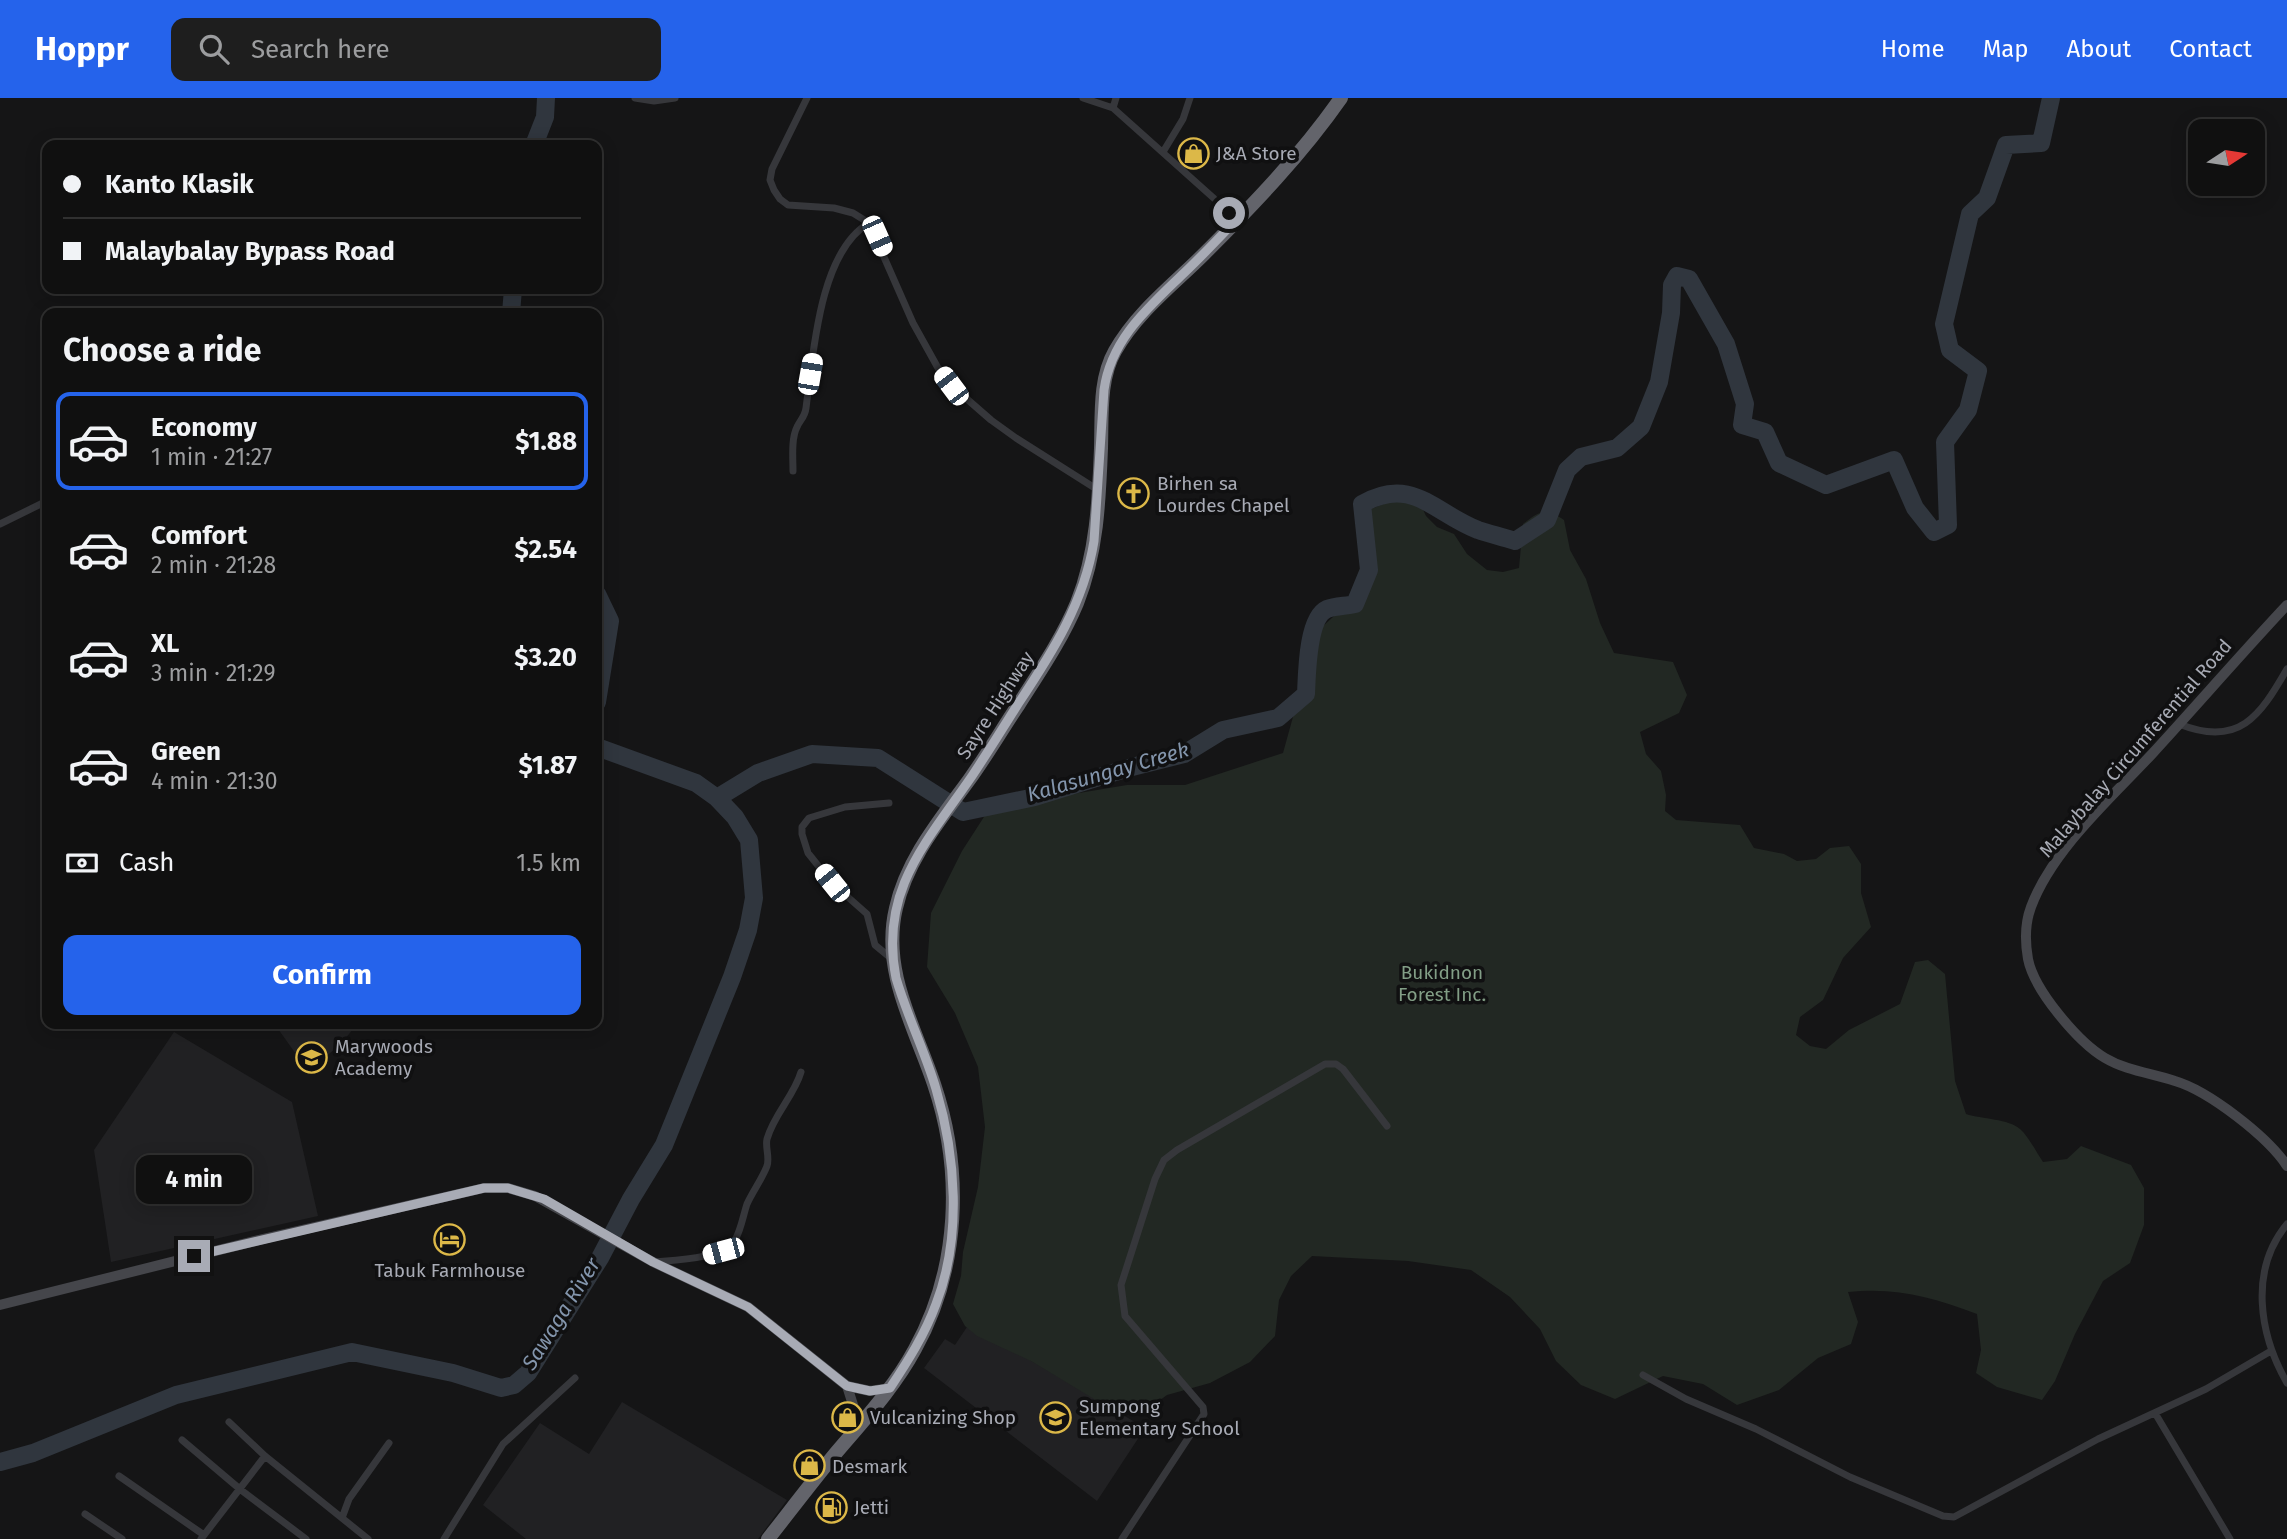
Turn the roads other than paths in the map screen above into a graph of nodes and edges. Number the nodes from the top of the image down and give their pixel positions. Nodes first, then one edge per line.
1 (635, 98) edge
2 (675, 98) edge
3 (807, 98) edge
4 (1083, 98) edge
5 (1116, 98) edge
6 (1189, 98) edge
7 (1341, 98) edge
8 (1113, 108) junction
9 (1163, 152) junction
10 (1237, 219) junction
11 (869, 223) junction
12 (793, 471) dead end
13 (1099, 490) junction
14 (42, 503) edge
15 (0, 524) edge
16 (2287, 605) edge
17 (2287, 669) edge
18 (2179, 724) junction
19 (889, 803) dead end
20 (893, 959) junction
21 (801, 1072) dead end
22 (1387, 1126) dead end
23 (2287, 1166) edge
24 (2287, 1224) edge
25 (653, 1262) junction
26 (0, 1305) edge
27 (2271, 1351) junction
28 (1643, 1375) dead end
29 (575, 1378) dead end
30 (2287, 1383) edge
31 (847, 1386) junction
32 (890, 1388) junction
33 (2155, 1413) junction
34 (229, 1422) dead end
35 (854, 1432) junction
36 (182, 1440) dead end
37 (389, 1443) dead end
38 (265, 1456) junction
39 (119, 1476) dead end
40 (241, 1490) junction
41 (85, 1514) dead end
42 (342, 1518) junction
43 (202, 1537) edge
44 (122, 1539) edge
45 (306, 1539) edge
46 (368, 1539) edge
47 (444, 1539) edge
48 (768, 1539) edge
49 (1122, 1539) edge
50 (2230, 1539) edge

1 - 2 street
3 - 11 street
4 - 8 street
5 - 8 street
6 - 9 street
7 - 10 highway, Sayre Highway
8 - 9 street
9 - 10 street
10 - 13 highway, Sayre Highway
11 - 12 street
11 - 13 street
13 - 20 highway, Sayre Highway
14 - 15 street
16 - 18 main road, Malaybalay Circumferential Road
17 - 18 street
18 - 23 main road, Malaybalay Circumferential Road
19 - 20 street
20 - 32 highway, Sayre Highway
21 - 25 street
22 - 49 street
24 - 27 street
25 - 26 main road
25 - 31 main road
27 - 30 street
27 - 33 street
28 - 33 street
29 - 47 street
31 - 32 main road
31 - 35 main road
32 - 35 highway, Sayre Highway
33 - 50 street
34 - 38 street
35 - 48 highway, Sayre Highway
36 - 40 street
37 - 42 street
38 - 40 street
38 - 42 street
39 - 43 street
40 - 43 street
40 - 45 street
41 - 44 street
42 - 46 street

